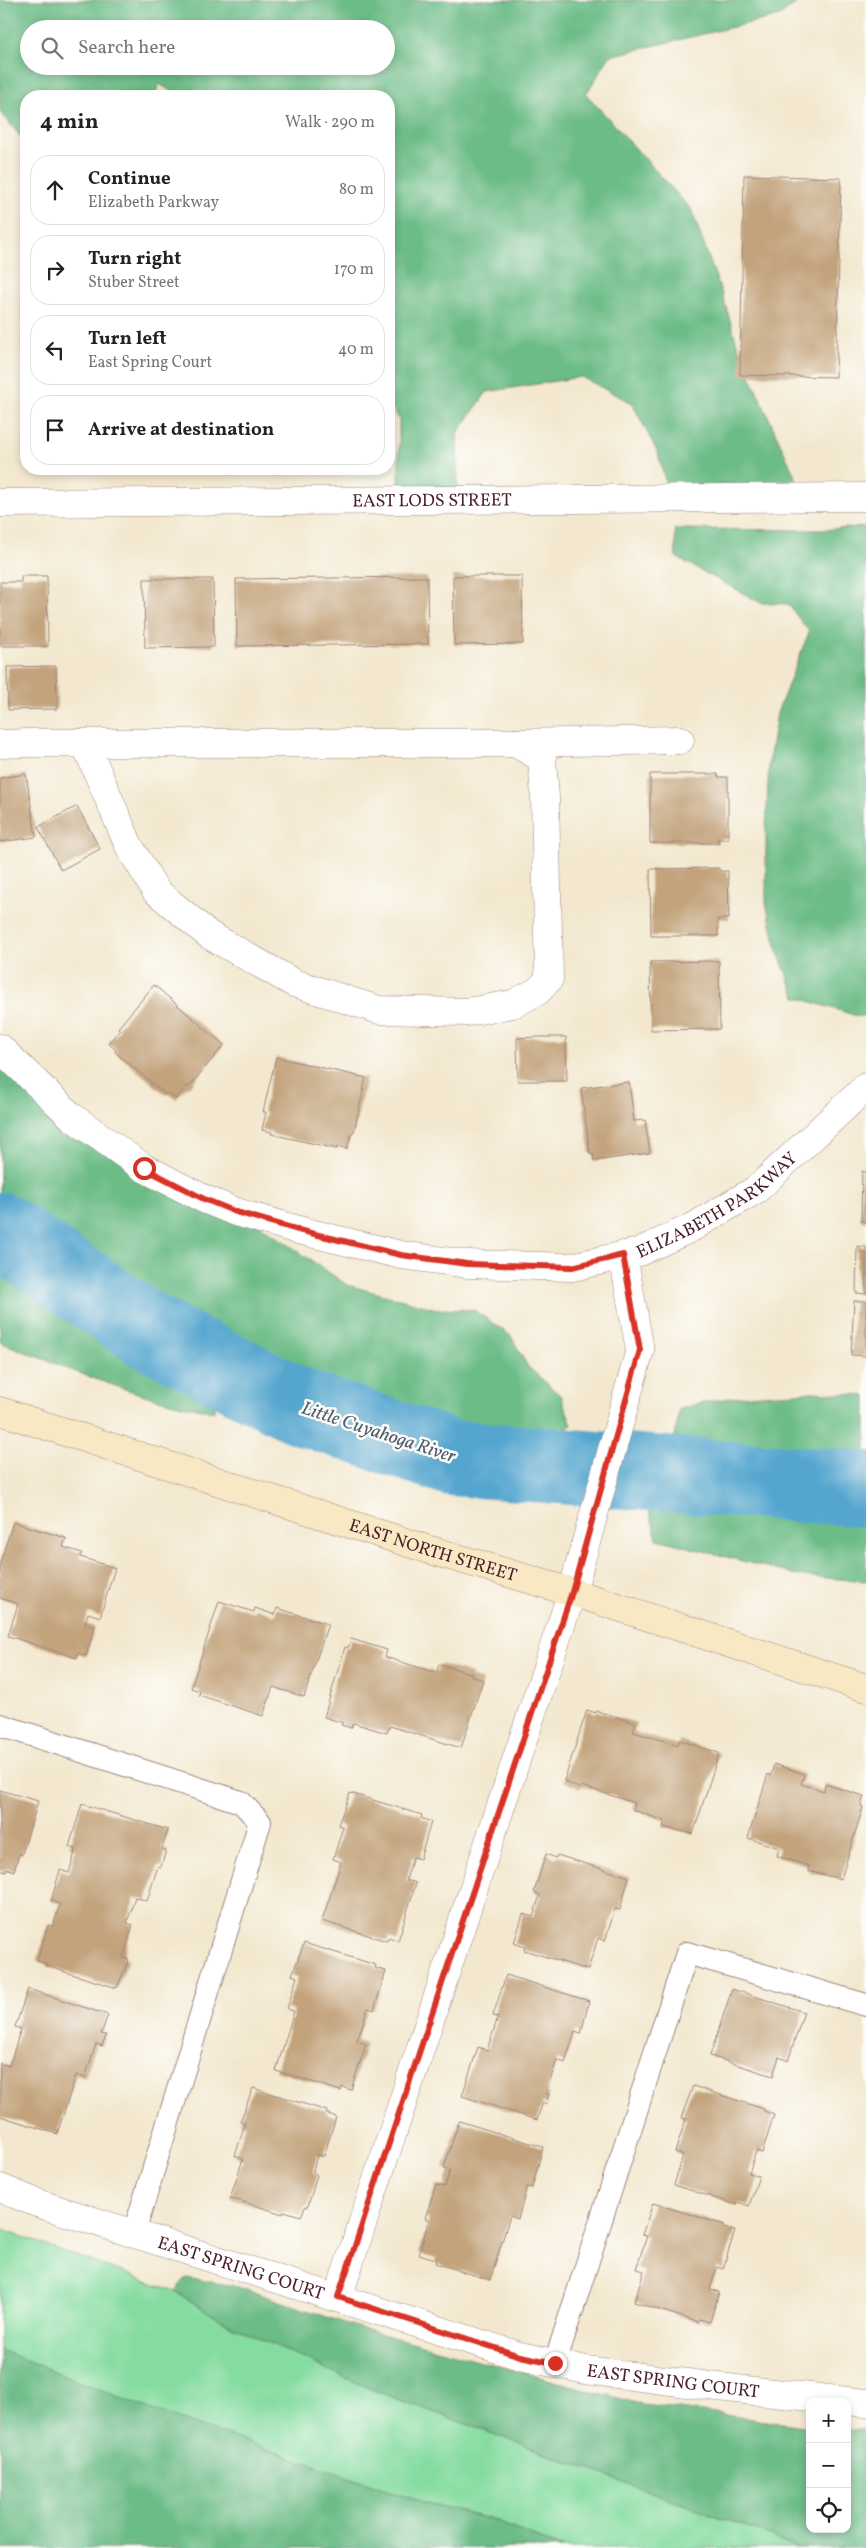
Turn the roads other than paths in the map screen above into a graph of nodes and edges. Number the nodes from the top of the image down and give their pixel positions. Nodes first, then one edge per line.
1 (866, 497) edge
2 (0, 504) edge
3 (680, 740) dead end
4 (85, 743) junction
5 (515, 743) junction
6 (0, 744) edge
7 (0, 1048) edge
8 (866, 1087) edge
9 (623, 1255) junction
10 (0, 1411) edge
11 (572, 1592) junction
12 (866, 1688) edge
13 (0, 1725) edge
14 (866, 2005) edge
15 (0, 2188) edge
16 (134, 2233) junction
17 (338, 2297) junction
18 (555, 2363) junction
19 (866, 2403) edge

1 - 2 street, EAST LODS STREET
3 - 5 street
4 - 5 street
4 - 5 street
4 - 6 street
7 - 9 street, ELIZABETH PARKWAY
8 - 9 street, ELIZABETH PARKWAY
9 - 11 street
10 - 11 street, EAST NORTH STREET
11 - 12 street, EAST NORTH STREET
11 - 17 street
13 - 16 lane
14 - 18 lane
15 - 16 street, EAST SPRING COURT
16 - 17 street, EAST SPRING COURT
17 - 18 street, EAST SPRING COURT
18 - 19 street, EAST SPRING COURT

